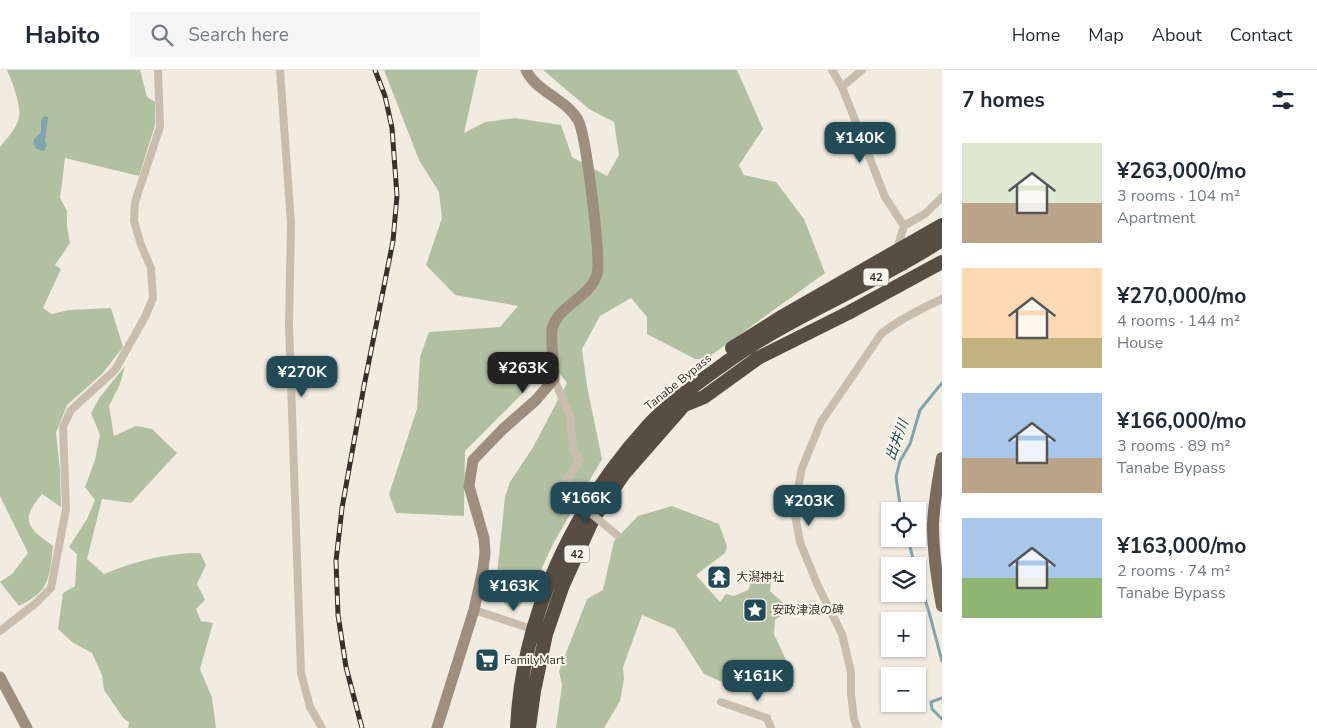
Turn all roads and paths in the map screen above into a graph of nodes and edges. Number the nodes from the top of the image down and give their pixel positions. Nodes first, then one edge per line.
1 (158, 70) edge
2 (280, 70) edge
3 (526, 70) edge
4 (832, 70) edge
5 (862, 70) edge
6 (842, 87) junction
7 (942, 197) edge
8 (942, 225) edge
9 (904, 226) junction
10 (942, 240) edge
11 (897, 250) junction
12 (942, 250) edge
13 (942, 262) edge
14 (942, 299) edge
15 (811, 315) junction
16 (554, 379) junction
17 (682, 406) junction
18 (647, 427) junction
19 (942, 458) edge
20 (617, 535) dead end
21 (942, 606) edge
22 (474, 610) junction
23 (0, 631) edge
24 (539, 632) junction
25 (0, 677) edge
26 (721, 702) dead end
27 (27, 728) edge
28 (322, 728) edge
29 (437, 728) edge
30 (517, 728) edge
31 (529, 728) edge
32 (771, 728) edge
33 (857, 728) edge

1 - 23 street
2 - 28 street
3 - 16 street
4 - 6 street
5 - 6 street
6 - 9 street
7 - 9 street
8 - 11 highway, 42
9 - 11 street
10 - 15 highway, Tanabe Bypass / 42
11 - 18 highway, 42
12 - 15 highway, Tanabe Bypass / 42
13 - 17 highway, 42
14 - 33 street
15 - 17 highway, Tanabe Bypass / 42
15 - 18 highway, Tanabe Bypass / 42
16 - 20 street, bridge
16 - 22 street
17 - 24 highway, Tanabe Bypass / 42
18 - 24 highway, Tanabe Bypass / 42
19 - 21 main road
22 - 24 street
22 - 29 street
24 - 30 highway, Tanabe Bypass / 42
24 - 31 highway, Tanabe Bypass / 42
25 - 27 street
26 - 32 street

